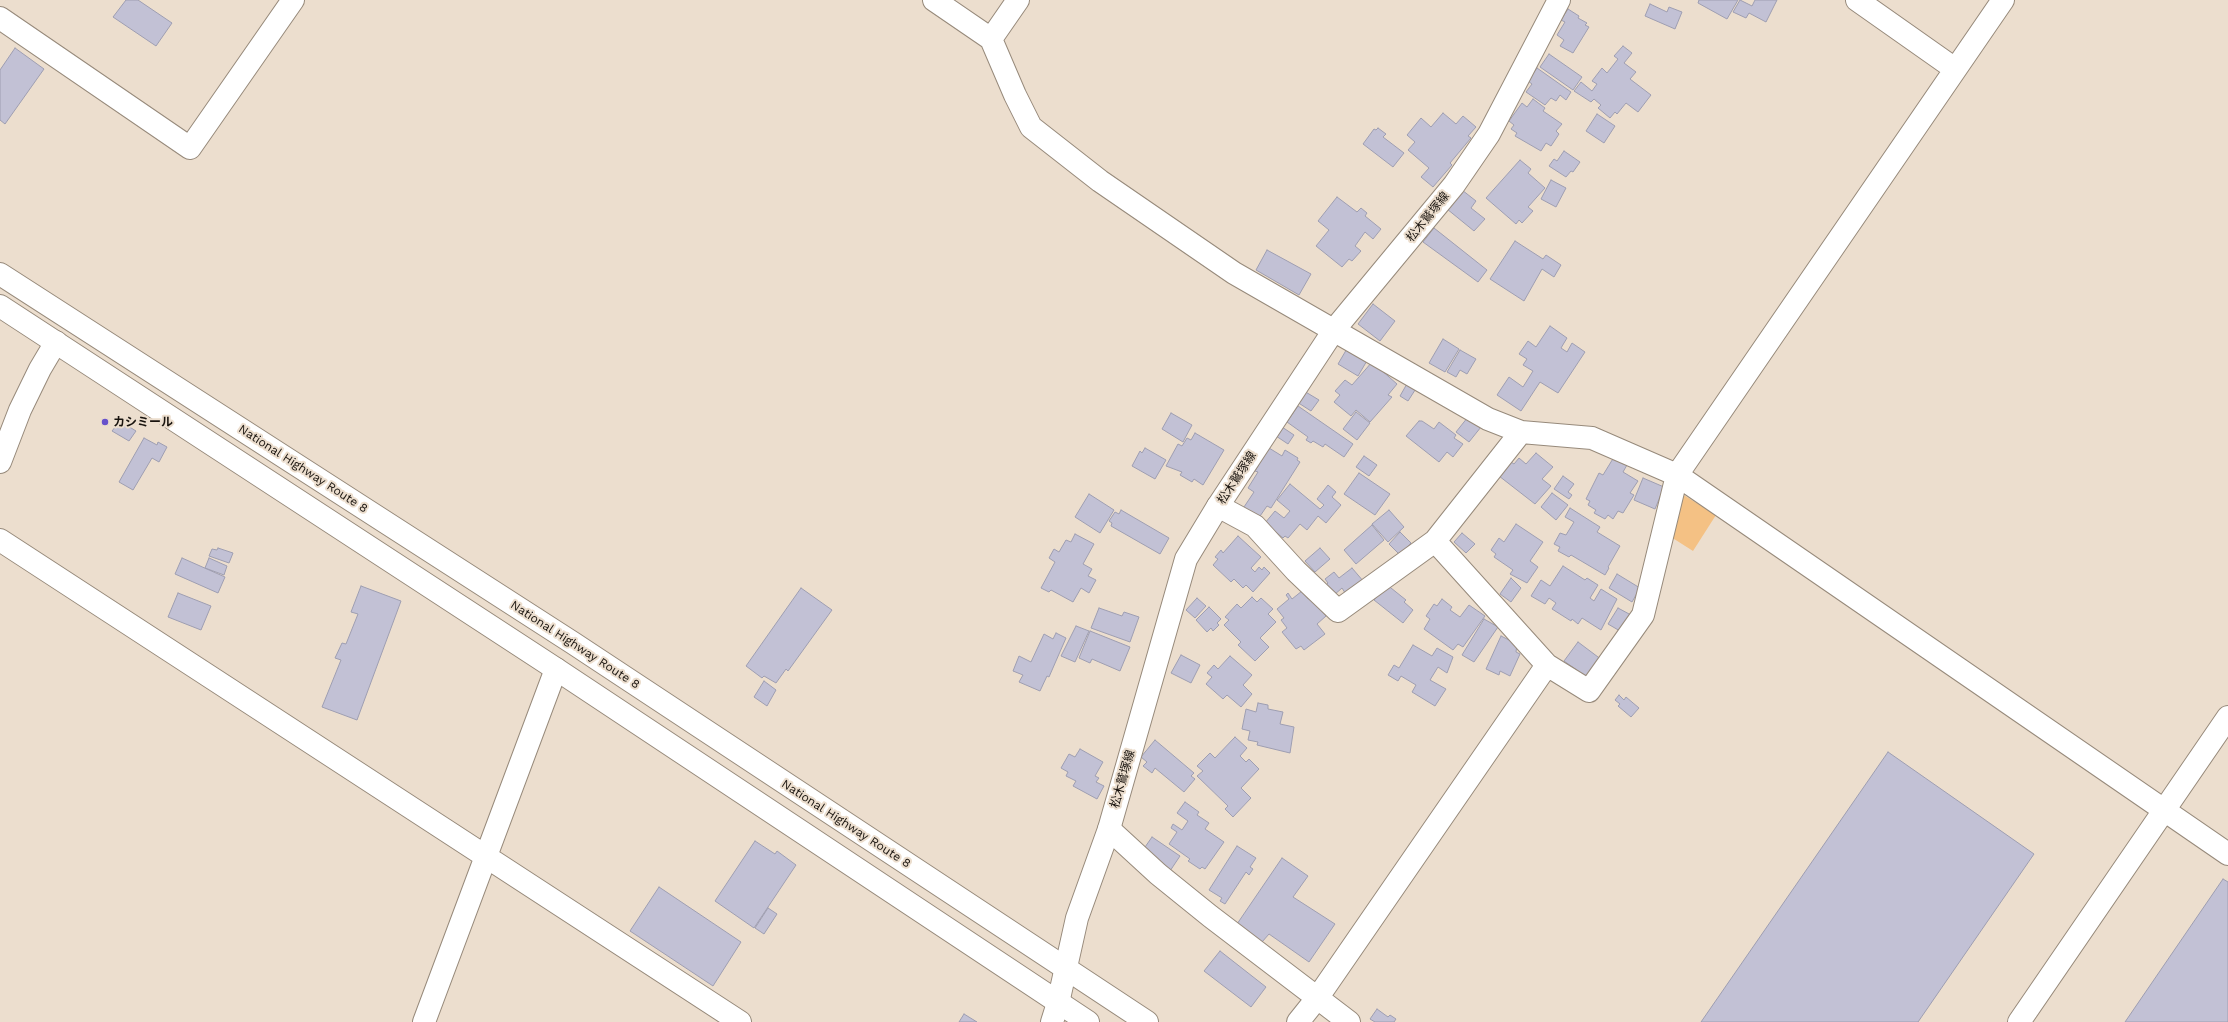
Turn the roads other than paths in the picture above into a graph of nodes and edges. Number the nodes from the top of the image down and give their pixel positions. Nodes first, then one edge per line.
1 (293, 0) edge
2 (934, 0) edge
3 (1018, 0) edge
4 (1559, 0) edge
5 (1857, 0) edge
6 (2003, 0) edge
7 (0, 18) edge
8 (991, 39) junction
9 (1955, 69) junction
10 (0, 274) edge
11 (0, 306) edge
12 (1334, 330) junction
13 (56, 342) junction
14 (1521, 432) junction
15 (0, 462) edge
16 (1677, 475) junction
17 (1218, 506) junction
18 (0, 540) edge
19 (1435, 541) junction
20 (1547, 665) junction
21 (556, 669) junction
22 (2228, 717) edge
23 (2164, 810) junction
24 (1109, 829) junction
25 (2228, 854) edge
26 (487, 858) junction
27 (1064, 968) junction
28 (1318, 997) junction
29 (1055, 1012) edge
30 (424, 1022) edge
31 (740, 1022) edge
32 (1088, 1022) edge
33 (1147, 1022) edge
34 (1298, 1022) edge
35 (1349, 1022) edge
36 (2019, 1022) edge

1 - 7 main road
2 - 8 main road
3 - 8 main road
4 - 12 main road, 松木鷲塚線
5 - 9 main road
6 - 9 main road
8 - 12 main road
9 - 16 main road
10 - 27 main road, National Highway Route 8
11 - 13 main road
12 - 14 main road
12 - 17 main road, 松木鷲塚線
13 - 15 main road
13 - 21 main road
14 - 16 main road
14 - 19 main road
16 - 20 main road
16 - 23 main road
17 - 19 main road
17 - 24 main road, 松木鷲塚線
18 - 26 main road
19 - 20 main road
20 - 28 main road
21 - 26 main road
21 - 29 main road
22 - 23 main road
23 - 25 main road
23 - 36 main road
24 - 27 main road, 松木鷲塚線
24 - 28 main road
26 - 30 main road
26 - 31 main road
27 - 29 main road, 松木鷲塚線
27 - 33 main road, National Highway Route 8
28 - 34 main road
28 - 35 main road
29 - 32 main road

